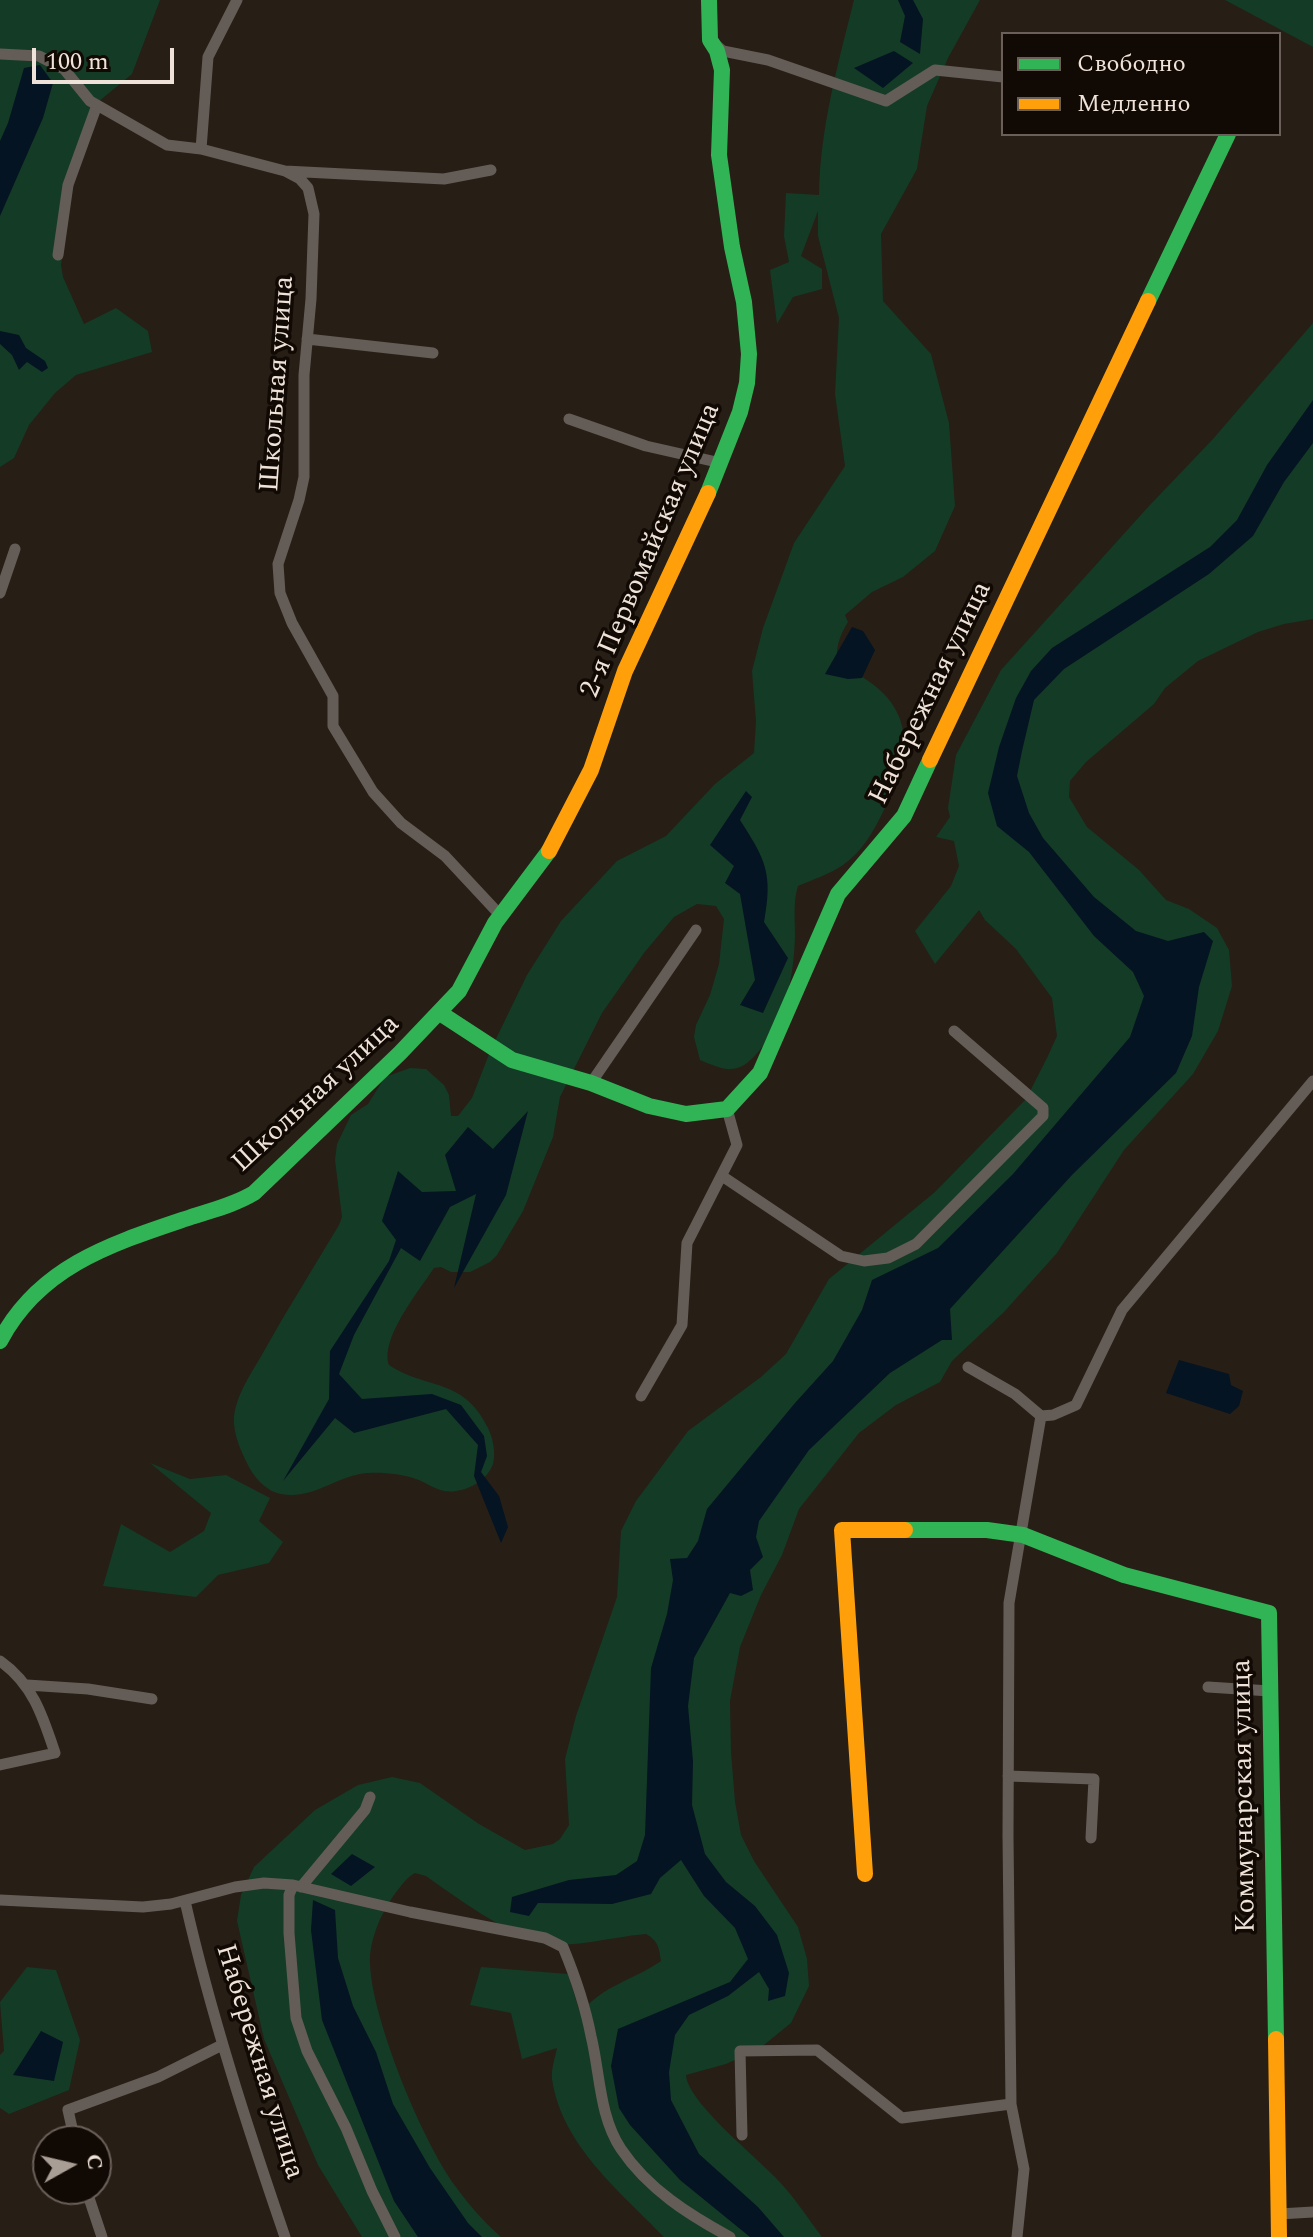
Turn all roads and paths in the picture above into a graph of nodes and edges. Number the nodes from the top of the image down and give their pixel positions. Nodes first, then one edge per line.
1 (237, 0) edge
2 (709, 0) edge
3 (710, 40) junction
4 (0, 54) edge
5 (1001, 77) edge
6 (97, 105) junction
7 (1227, 136) edge
8 (201, 149) junction
9 (491, 170) dead end
10 (285, 171) junction
11 (58, 255) dead end
12 (307, 339) junction
13 (433, 353) dead end
14 (569, 419) dead end
15 (721, 463) junction
16 (15, 549) dead end
17 (0, 593) edge
18 (500, 915) junction
19 (696, 930) dead end
20 (459, 991) joint
21 (440, 1013) junction
22 (954, 1031) dead end
23 (1313, 1081) edge
24 (591, 1083) junction
25 (727, 1109) junction
26 (722, 1176) junction
27 (0, 1341) edge
28 (968, 1367) dead end
29 (641, 1396) dead end
30 (1041, 1416) junction
31 (1023, 1535) junction
32 (0, 1661) edge
33 (27, 1685) junction
34 (1208, 1687) dead end
35 (1270, 1691) junction
36 (152, 1699) dead end
37 (0, 1765) edge
38 (1008, 1776) junction
39 (370, 1797) dead end
40 (1091, 1838) dead end
41 (865, 1874) dead end
42 (297, 1886) junction
43 (0, 1900) edge
44 (185, 1901) junction
45 (222, 2045) junction
46 (1011, 2104) junction
47 (71, 2125) edge
48 (742, 2135) dead end
49 (91, 2205) edge
50 (1313, 2212) edge
51 (1279, 2214) junction
52 (102, 2237) edge
53 (285, 2237) edge
54 (395, 2237) edge
55 (730, 2237) edge
56 (1017, 2237) edge
57 (1279, 2237) edge

1 - 8 street
2 - 3 street, 2-я Первомайская улица
3 - 5 street
3 - 15 street, 2-я Первомайская улица
4 - 6 street
6 - 8 street
6 - 11 street
7 - 25 street, Набережная улица
8 - 10 street
9 - 10 street
10 - 12 street, Школьная улица
12 - 13 street
12 - 18 street, Школьная улица
14 - 15 street
15 - 18 street, 2-я Первомайская улица
16 - 17 street
18 - 20 street, 2-я Первомайская улица
19 - 24 street
20 - 21 street, Школьная улица
21 - 24 street
21 - 27 street, Школьная улица
22 - 26 street
23 - 30 street
24 - 25 street
25 - 26 street
26 - 29 street
28 - 30 street
30 - 31 street
31 - 35 street, Коммунарская улица
31 - 38 street
31 - 41 street, Коммунарская улица
32 - 33 street
33 - 36 street
33 - 37 street
34 - 35 street
35 - 51 street, Коммунарская улица
38 - 40 street
38 - 46 street
39 - 42 street
42 - 44 street
42 - 54 street, Набережная улица
42 - 55 street
43 - 44 street
44 - 45 street, Набережная улица
45 - 47 street
45 - 53 street, Набережная улица
46 - 48 street
46 - 56 street
49 - 52 street
50 - 51 street
51 - 57 street, Коммунарская улица

